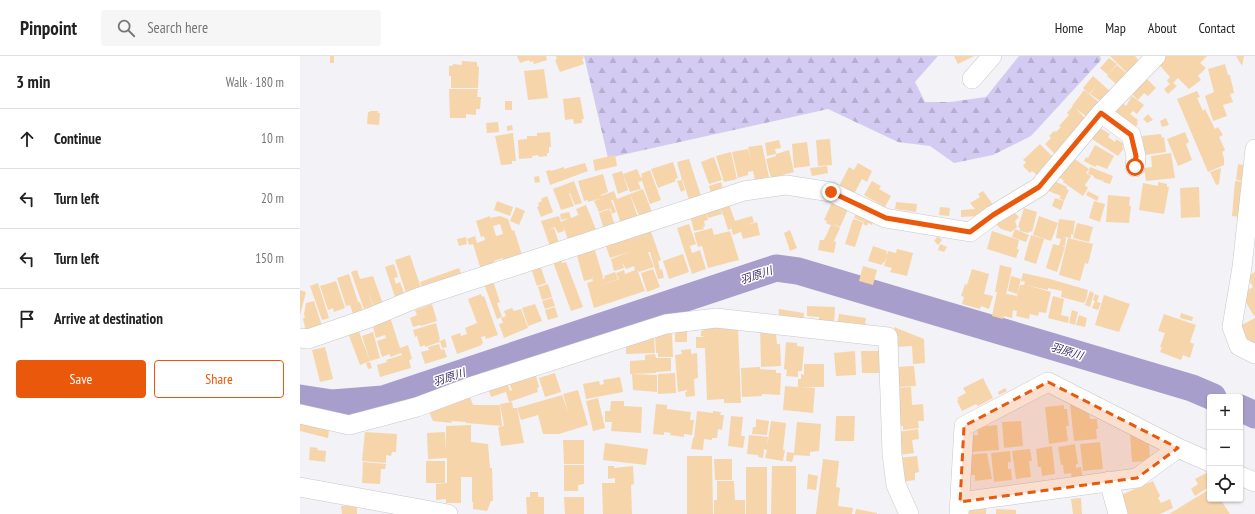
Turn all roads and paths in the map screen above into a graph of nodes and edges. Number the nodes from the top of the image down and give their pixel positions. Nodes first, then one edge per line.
1 (992, 56) edge
2 (1156, 56) edge
3 (972, 79) dead end
4 (1101, 113) junction
5 (1255, 149) edge
6 (1135, 167) dead end
7 (1248, 264) edge
8 (300, 338) edge
9 (1255, 354) edge
10 (300, 414) edge
11 (1178, 448) junction
12 (1207, 461) edge
13 (1243, 477) edge
14 (1110, 482) junction
15 (1255, 482) edge
16 (300, 487) edge
17 (960, 508) edge
18 (424, 512) edge
19 (448, 514) edge
20 (909, 514) edge
21 (1118, 514) edge

1 - 3 street
2 - 4 street
4 - 6 street
4 - 8 street
5 - 7 street
7 - 9 street
10 - 20 street
11 - 12 street
11 - 14 street
11 - 17 street
13 - 15 street
14 - 17 street
14 - 21 street
16 - 18 street
18 - 19 street

